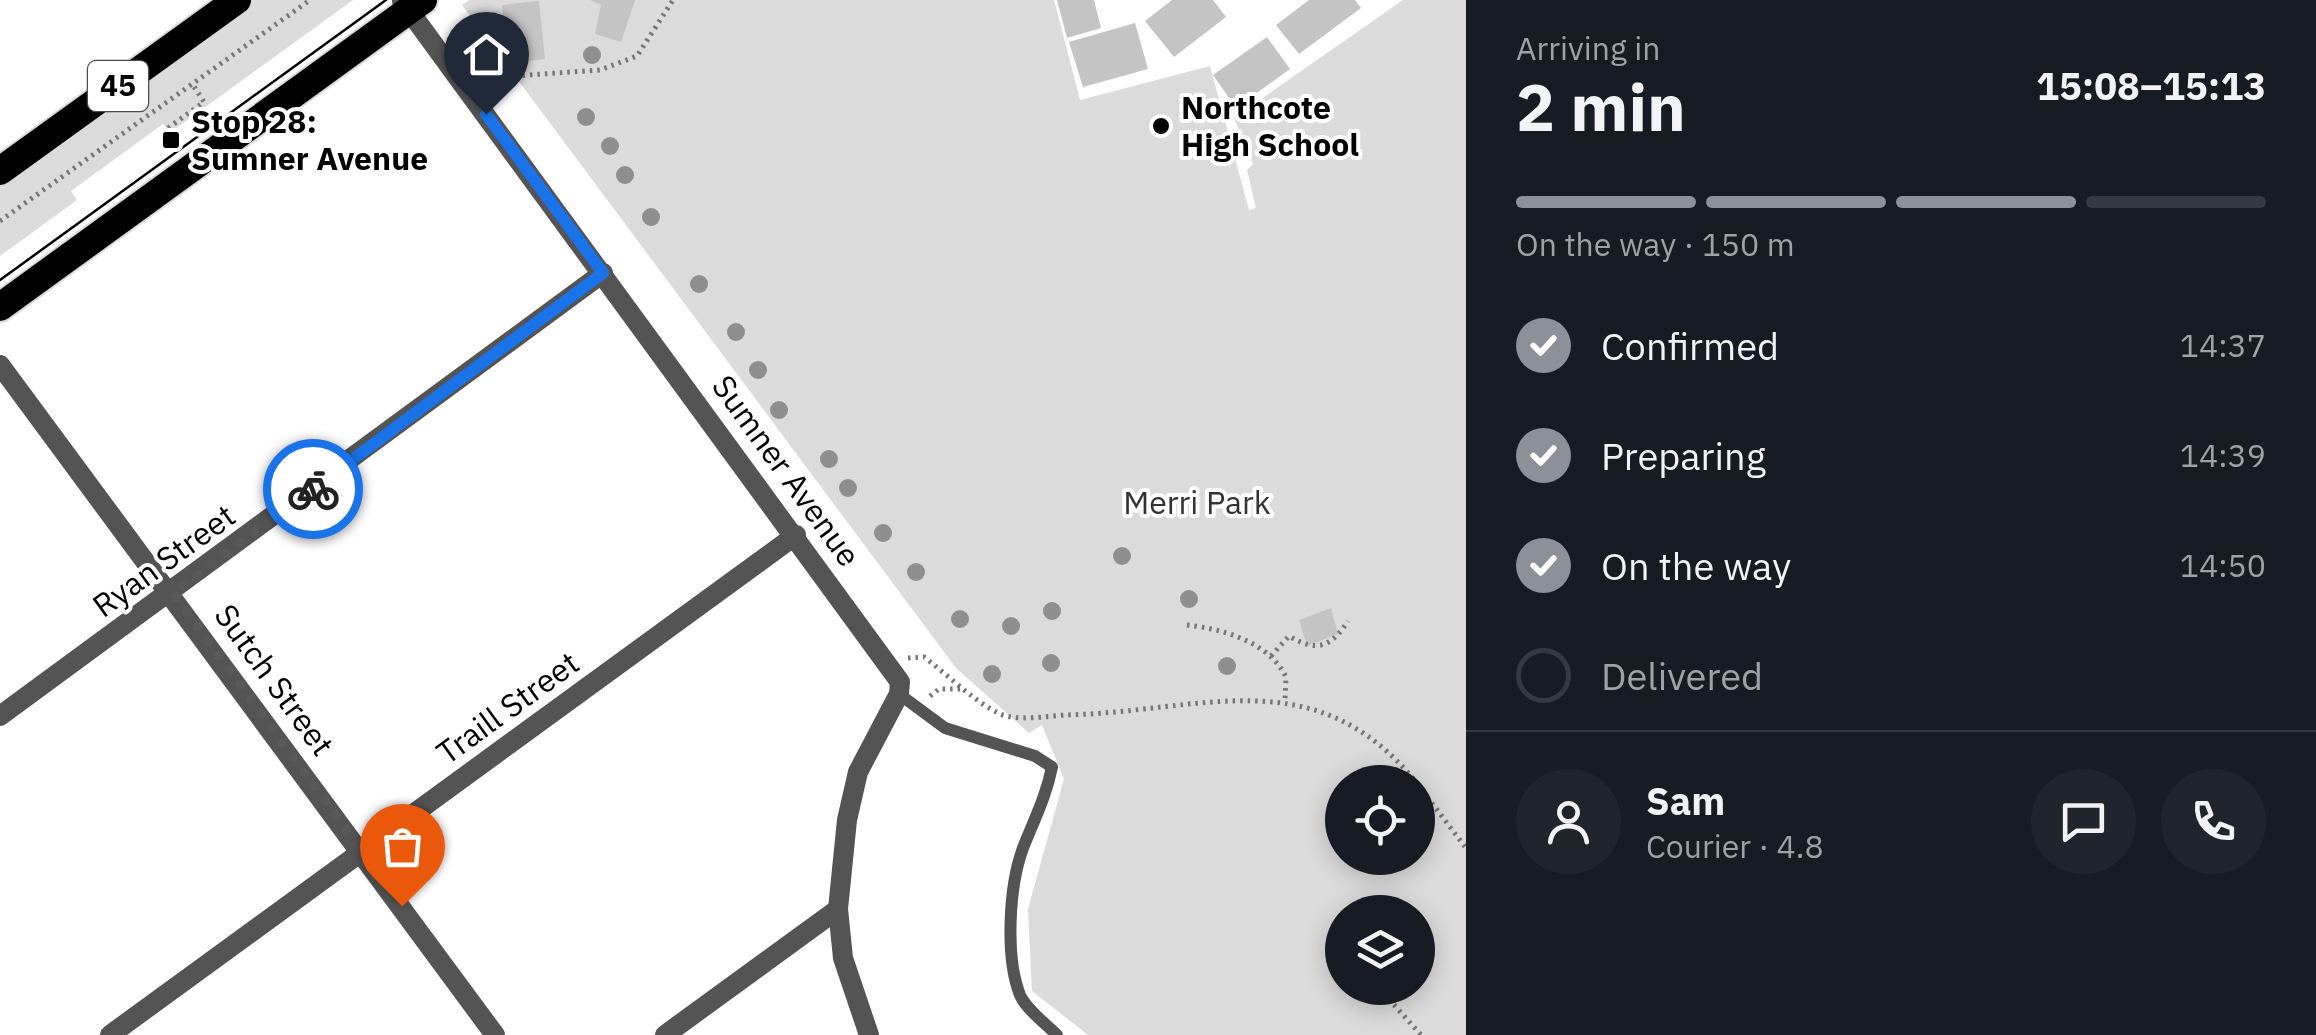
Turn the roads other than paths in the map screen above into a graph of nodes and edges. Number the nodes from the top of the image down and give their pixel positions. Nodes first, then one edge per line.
1 (237, 0) edge
2 (411, 3) edge
3 (0, 172) edge
4 (603, 273) junction
5 (0, 307) edge
6 (0, 365) edge
7 (796, 536) junction
8 (173, 593) junction
9 (898, 694) junction
10 (0, 716) edge
11 (362, 851) junction
12 (838, 908) junction
13 (110, 1035) edge
14 (495, 1035) edge
15 (665, 1035) edge
16 (869, 1035) edge
17 (1057, 1035) edge

1 - 3 highway, 45
2 - 4 street, Sumner Avenue
2 - 5 highway
4 - 7 street, Sumner Avenue
4 - 8 street, Ryan Street
6 - 8 street, Sutch Street
7 - 9 street, Sumner Avenue
7 - 11 street, Traill Street
8 - 10 street, Ryan Street
8 - 11 street, Sutch Street
9 - 12 street
9 - 17 lane
11 - 13 street, Traill Street
11 - 14 street, Sutch Street
12 - 15 street
12 - 16 street

